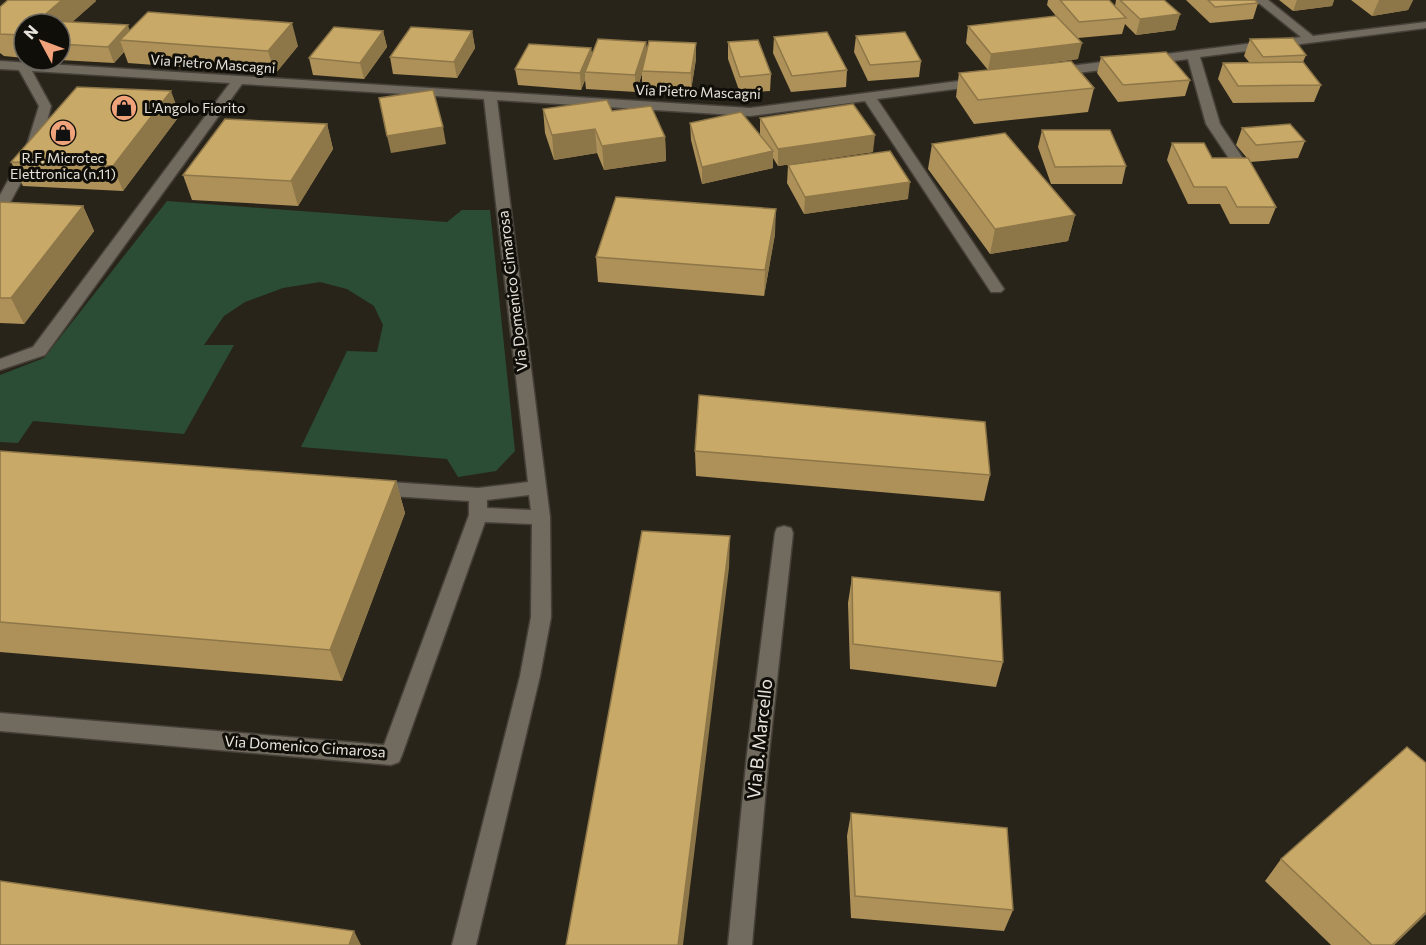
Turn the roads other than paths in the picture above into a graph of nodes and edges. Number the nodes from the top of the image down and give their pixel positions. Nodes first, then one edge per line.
1 (1261, 0) edge
2 (1426, 25) edge
3 (1310, 39) junction
4 (1193, 55) junction
5 (72, 70) edge
6 (27, 72) edge
7 (1039, 74) edge
8 (239, 80) junction
9 (993, 81) edge
10 (490, 96) junction
11 (869, 97) junction
12 (1245, 172) edge
13 (0, 208) edge
14 (996, 288) dead end
15 (0, 365) edge
16 (358, 487) edge
17 (537, 487) junction
18 (478, 505) junction
19 (541, 517) junction
20 (784, 533) dead end
21 (0, 722) edge
22 (464, 945) edge
23 (740, 945) edge

1 - 3 street
2 - 3 street
3 - 4 street
4 - 7 street
4 - 12 street
5 - 8 street, Via Pietro Mascagni
6 - 13 street
8 - 10 street, Via Pietro Mascagni
8 - 15 street
9 - 11 street, Via Pietro Mascagni
10 - 11 street, Via Pietro Mascagni
10 - 17 street, Via Domenico Cimarosa
11 - 14 street
16 - 18 street
17 - 18 street
17 - 19 street, Via Domenico Cimarosa
18 - 19 street
18 - 21 street, Via Domenico Cimarosa
19 - 22 street, Via Domenico Cimarosa
20 - 23 street, Via B. Marcello

